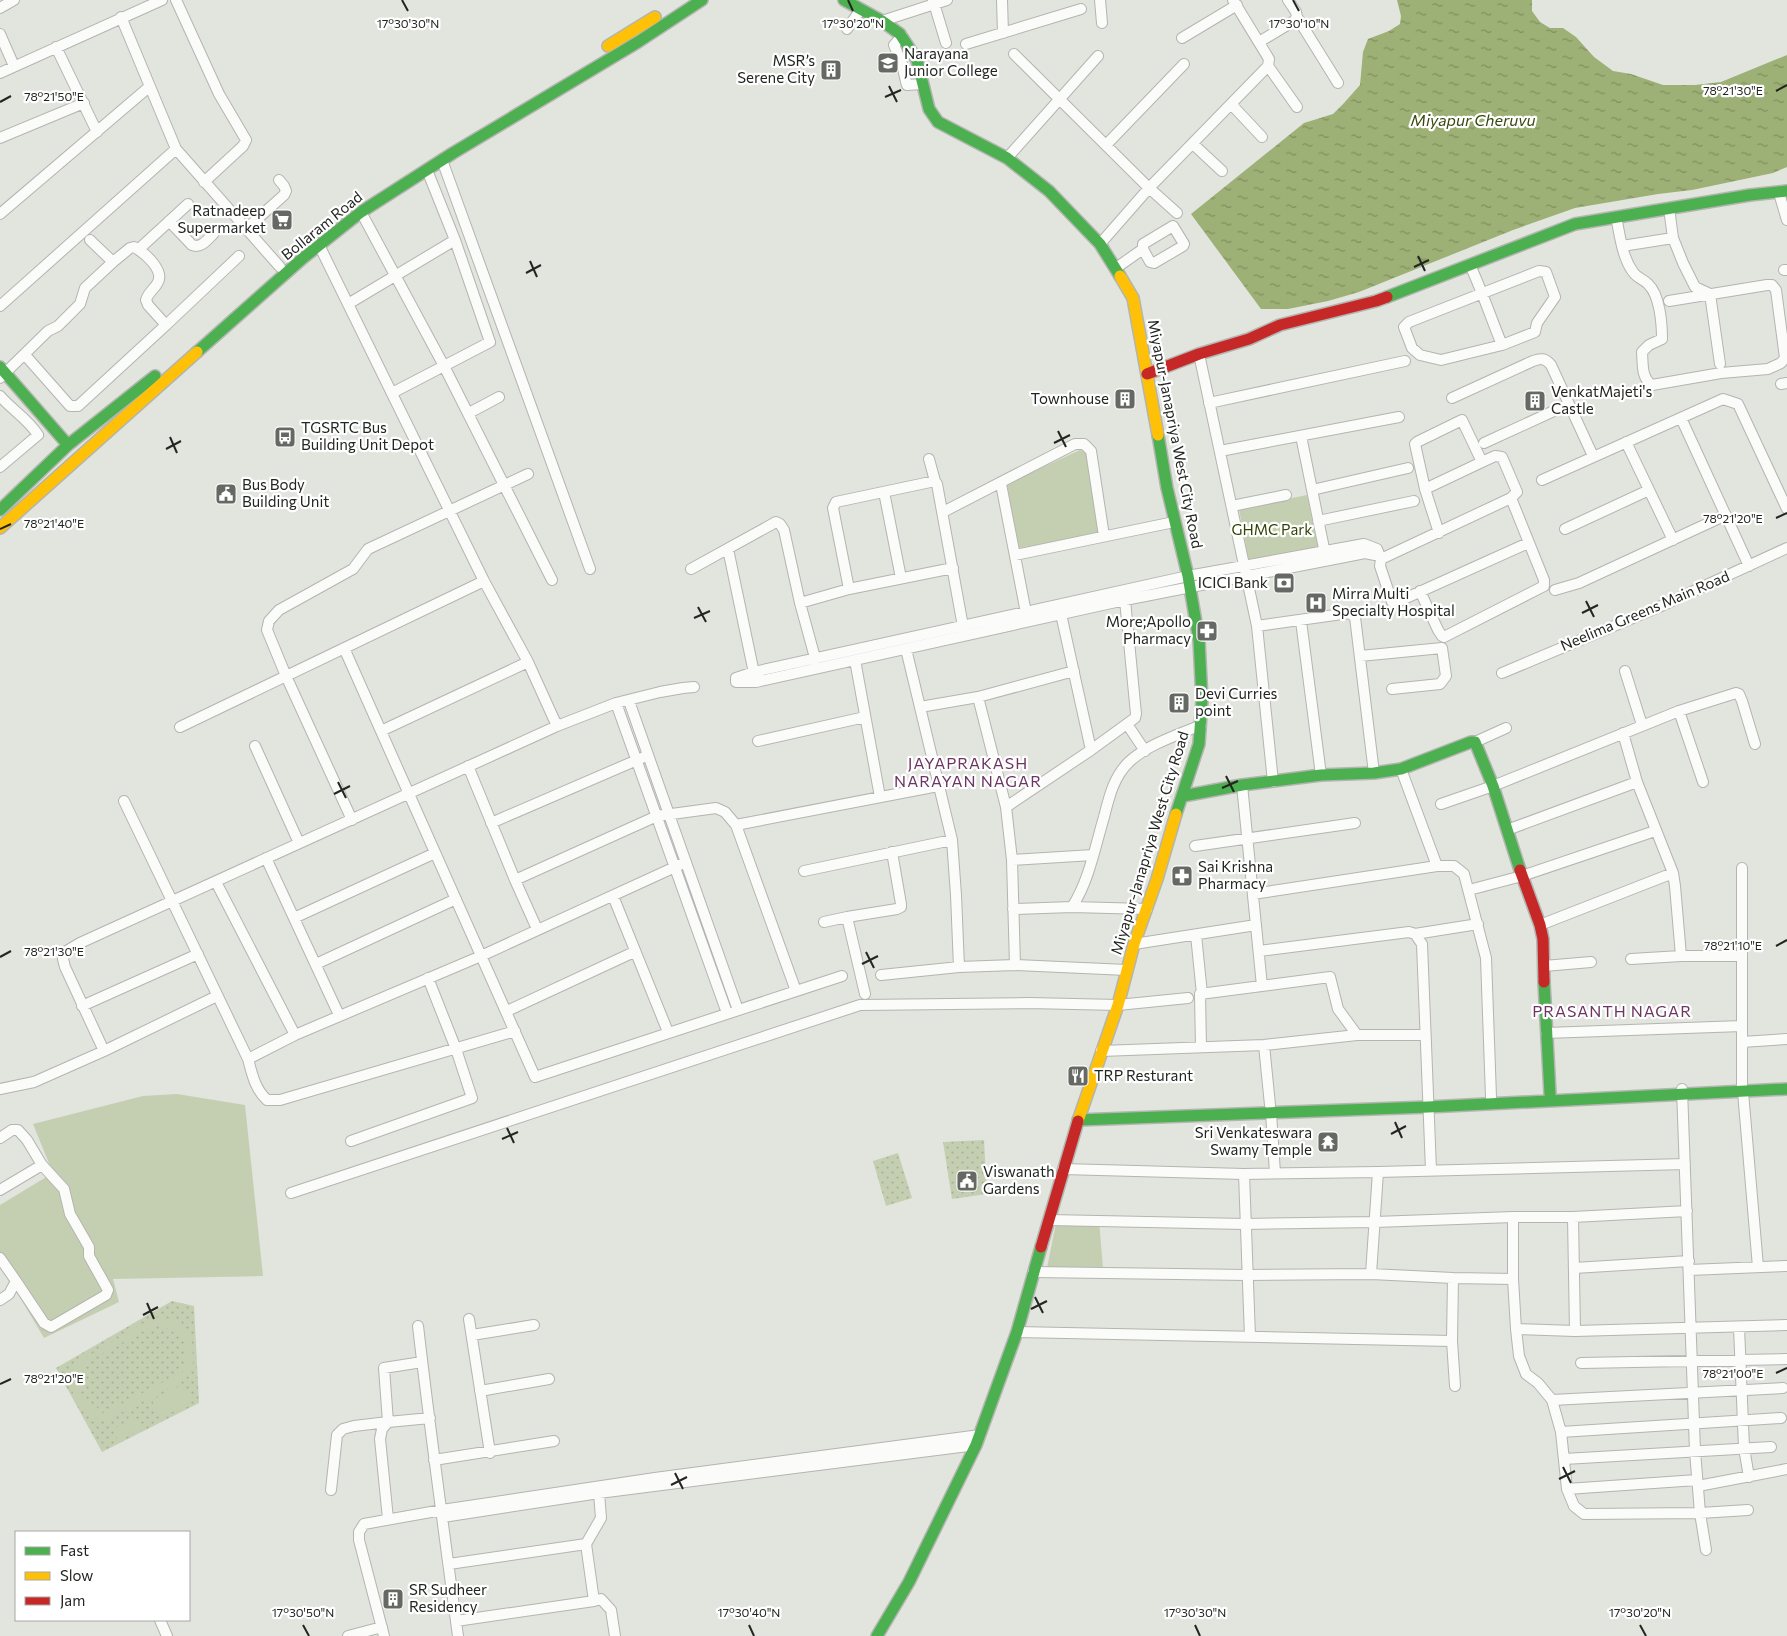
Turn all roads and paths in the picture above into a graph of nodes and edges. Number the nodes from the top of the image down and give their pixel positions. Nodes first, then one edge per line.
1 (14, 0) edge
2 (162, 0) edge
3 (176, 0) edge
4 (682, 0) edge
5 (702, 0) edge
6 (844, 0) edge
7 (947, 0) edge
8 (1002, 0) edge
9 (1100, 0) edge
10 (1288, 0) edge
11 (934, 2) edge
12 (1235, 3) edge
13 (0, 8) edge
14 (861, 9) junction
15 (1081, 9) dead end
16 (121, 17) junction
17 (1297, 17) junction
18 (882, 21) junction
19 (1102, 23) dead end
20 (847, 29) dead end
21 (1002, 33) junction
22 (0, 34) edge
23 (1182, 38) dead end
24 (1259, 42) junction
25 (946, 43) dead end
26 (966, 44) dead end
27 (56, 46) junction
28 (1014, 54) dead end
29 (1098, 56) dead end
30 (1184, 64) dead end
31 (14, 66) junction
32 (1268, 66) junction
33 (0, 72) edge
34 (1338, 83) dead end
35 (149, 87) junction
36 (1059, 99) junction
37 (84, 103) junction
38 (1231, 104) junction
39 (1297, 106) dead end
40 (97, 132) junction
41 (1262, 137) dead end
42 (0, 138) edge
43 (1193, 144) junction
44 (1106, 145) junction
45 (176, 149) junction
46 (1007, 158) junction
47 (442, 160) junction
48 (427, 170) junction
49 (1222, 171) dead end
50 (279, 180) dead end
51 (204, 182) junction
52 (1149, 188) junction
53 (1783, 192) edge
54 (188, 204) dead end
55 (1668, 208) junction
56 (361, 212) junction
57 (1177, 212) dead end
58 (0, 214) edge
59 (1616, 217) junction
60 (1787, 220) edge
61 (169, 221) junction
62 (246, 229) junction
63 (214, 233) dead end
64 (1673, 238) junction
65 (90, 240) dead end
66 (455, 240) junction
67 (1100, 244) junction
68 (319, 245) junction
69 (1622, 246) junction
70 (139, 249) junction
71 (1142, 249) dead end
72 (239, 256) dead end
73 (113, 262) junction
74 (1470, 265) junction
75 (280, 267) junction
76 (1116, 268) junction
77 (395, 274) junction
78 (1481, 293) junction
79 (1710, 294) junction
80 (1782, 300) edge
81 (1669, 302) dead end
82 (348, 304) junction
83 (0, 306) edge
84 (166, 325) junction
85 (1502, 345) junction
86 (1199, 354) junction
87 (25, 355) junction
88 (1405, 361) dead end
89 (1720, 364) dead end
90 (444, 366) junction
91 (2, 373) edge
92 (1147, 374) junction
93 (392, 394) junction
94 (0, 396) edge
95 (499, 398) dead end
96 (1452, 398) dead end
97 (1209, 403) junction
98 (1569, 404) junction
99 (469, 413) junction
100 (1399, 417) dead end
101 (1681, 418) junction
102 (1301, 436) junction
103 (1626, 442) junction
104 (1484, 443) dead end
105 (68, 445) junction
106 (1220, 451) junction
107 (1593, 456) junction
108 (929, 459) dead end
109 (1482, 462) junction
110 (0, 467) edge
111 (1408, 468) dead end
112 (528, 474) dead end
113 (1542, 480) dead end
114 (935, 481) junction
115 (505, 484) junction
116 (1001, 484) junction
117 (1425, 489) junction
118 (1312, 490) junction
119 (1649, 490) junction
120 (884, 492) junction
121 (1286, 494) dead end
122 (1511, 498) junction
123 (1414, 501) dead end
124 (1232, 506) junction
125 (1787, 509) edge
126 (0, 510) edge
127 (449, 511) junction
128 (943, 512) junction
129 (1726, 515) junction
130 (1318, 521) junction
131 (1174, 522) junction
132 (0, 528) edge
133 (1565, 529) dead end
134 (1439, 533) junction
135 (1104, 536) junction
136 (1672, 540) junction
137 (1528, 543) junction
138 (728, 548) junction
139 (1787, 548) edge
140 (1015, 555) junction
141 (1326, 556) junction
142 (1380, 556) junction
143 (1749, 566) junction
144 (590, 568) dead end
145 (692, 568) dead end
146 (953, 568) junction
147 (1245, 571) junction
148 (901, 578) junction
149 (552, 580) dead end
150 (484, 581) junction
151 (1188, 581) junction
152 (849, 588) junction
153 (1555, 590) dead end
154 (1420, 591) junction
155 (1125, 600) junction
156 (800, 603) junction
157 (1061, 614) junction
158 (1027, 617) junction
159 (1301, 621) junction
160 (1257, 626) junction
161 (964, 631) junction
162 (344, 648) junction
163 (906, 648) junction
164 (1360, 656) junction
165 (855, 660) junction
166 (528, 662) junction
167 (817, 663) junction
168 (1074, 671) junction
169 (1626, 671) dead end
170 (1502, 673) dead end
171 (286, 676) junction
172 (694, 687) dead end
173 (1392, 689) dead end
174 (978, 697) junction
175 (629, 701) junction
176 (616, 702) junction
177 (920, 707) junction
178 (1679, 711) junction
179 (865, 717) junction
180 (1127, 724) junction
181 (1201, 725) junction
182 (1642, 725) junction
183 (557, 726) junction
184 (180, 727) dead end
185 (1506, 728) dead end
186 (381, 731) junction
187 (1623, 733) junction
188 (758, 741) dead end
189 (1475, 742) junction
190 (1755, 744) dead end
191 (255, 746) dead end
192 (1091, 750) junction
193 (1145, 751) junction
194 (649, 755) junction
195 (637, 760) junction
196 (468, 766) junction
197 (1401, 769) junction
198 (1374, 773) junction
199 (1321, 775) junction
200 (1273, 782) junction
201 (1638, 782) junction
202 (1703, 782) dead end
203 (1242, 785) junction
204 (938, 786) junction
205 (1493, 786) junction
206 (409, 793) junction
207 (1183, 796) junction
208 (880, 797) junction
209 (124, 801) dead end
210 (1441, 804) dead end
211 (1006, 807) junction
212 (669, 814) junction
213 (657, 816) junction
214 (352, 820) junction
215 (491, 822) junction
216 (1355, 824) dead end
217 (736, 825) junction
218 (1507, 830) junction
219 (1655, 831) junction
220 (1247, 838) junction
221 (952, 840) junction
222 (299, 844) junction
223 (1195, 846) dead end
224 (892, 852) junction
225 (435, 853) junction
226 (1093, 855) junction
227 (266, 858) junction
228 (1012, 860) junction
229 (686, 862) junction
230 (674, 866) junction
231 (1437, 866) junction
232 (1742, 868) dead end
233 (804, 871) dead end
234 (1672, 873) junction
235 (1522, 876) junction
236 (515, 880) junction
237 (216, 882) junction
238 (1469, 890) junction
239 (1253, 894) junction
240 (613, 896) junction
241 (456, 899) junction
242 (171, 902) junction
243 (1072, 907) junction
244 (1014, 909) junction
245 (1147, 909) junction
246 (847, 917) junction
247 (294, 918) junction
248 (824, 922) dead end
249 (1478, 924) junction
250 (1256, 925) junction
251 (1540, 925) junction
252 (537, 929) junction
253 (1416, 934) junction
254 (1196, 935) junction
255 (1134, 944) junction
256 (634, 952) junction
257 (1258, 952) junction
258 (198, 954) junction
259 (481, 956) junction
260 (1681, 956) junction
261 (1741, 956) junction
262 (1631, 959) dead end
263 (1592, 962) dead end
264 (316, 964) junction
265 (1014, 965) junction
266 (1544, 966) junction
267 (959, 967) junction
268 (1127, 970) junction
269 (881, 975) dead end
270 (842, 976) dead end
271 (428, 978) junction
272 (1262, 986) junction
273 (796, 991) junction
274 (865, 994) dead end
275 (1202, 994) junction
276 (217, 996) junction
277 (1188, 998) dead end
278 (1118, 1005) junction
279 (83, 1006) junction
280 (738, 1010) junction
281 (507, 1011) junction
282 (727, 1013) junction
283 (339, 1015) junction
284 (1742, 1026) junction
285 (514, 1031) junction
286 (668, 1032) junction
287 (1546, 1033) junction
288 (294, 1035) junction
289 (1357, 1035) junction
290 (1425, 1035) junction
291 (1787, 1039) edge
292 (1742, 1042) junction
293 (1264, 1045) junction
294 (1201, 1047) junction
295 (456, 1049) junction
296 (1101, 1050) junction
297 (104, 1051) junction
298 (248, 1059) junction
299 (1787, 1083) edge
300 (1787, 1088) edge
301 (0, 1089) edge
302 (1743, 1089) junction
303 (1682, 1092) junction
304 (1550, 1094) junction
305 (1491, 1097) junction
306 (1428, 1103) junction
307 (1270, 1109) junction
308 (1079, 1117) junction
309 (0, 1138) edge
310 (350, 1140) dead end
311 (1685, 1164) junction
312 (42, 1165) junction
313 (1063, 1169) junction
314 (1431, 1170) junction
315 (1275, 1172) junction
316 (1378, 1172) junction
317 (1244, 1174) junction
318 (0, 1190) edge
319 (291, 1192) dead end
320 (1687, 1211) junction
321 (1513, 1217) junction
322 (1573, 1217) junction
323 (1049, 1220) junction
324 (1375, 1222) junction
325 (1246, 1224) junction
326 (0, 1258) edge
327 (1689, 1266) junction
328 (1758, 1266) junction
329 (1787, 1266) edge
330 (1574, 1268) junction
331 (1033, 1272) junction
332 (1371, 1274) junction
333 (1248, 1275) junction
334 (1453, 1278) junction
335 (1513, 1279) junction
336 (16, 1281) junction
337 (0, 1300) edge
338 (469, 1319) dead end
339 (534, 1325) dead end
340 (1787, 1325) edge
341 (418, 1326) dead end
342 (1739, 1326) junction
343 (1689, 1328) junction
344 (1516, 1329) junction
345 (1575, 1331) junction
346 (1017, 1332) junction
347 (472, 1335) junction
348 (1250, 1337) junction
349 (1452, 1341) junction
350 (1740, 1360) junction
351 (1787, 1360) edge
352 (422, 1362) junction
353 (1692, 1362) junction
354 (1581, 1363) dead end
355 (549, 1378) dead end
356 (1455, 1386) dead end
357 (1783, 1388) dead end
358 (1741, 1390) junction
359 (480, 1391) junction
360 (1693, 1392) junction
361 (1552, 1400) junction
362 (430, 1418) junction
363 (1780, 1418) dead end
364 (1744, 1420) junction
365 (388, 1422) junction
366 (1693, 1423) junction
367 (1562, 1432) junction
368 (978, 1440) junction
369 (554, 1441) dead end
370 (1771, 1447) dead end
371 (1744, 1448) junction
372 (1694, 1451) junction
373 (490, 1453) junction
374 (1564, 1459) junction
375 (434, 1460) junction
376 (1787, 1469) edge
377 (1749, 1477) junction
378 (1698, 1483) junction
379 (1567, 1489) junction
380 (331, 1490) dead end
381 (600, 1493) junction
382 (1748, 1510) dead end
383 (1700, 1513) junction
384 (442, 1514) junction
385 (388, 1519) junction
386 (586, 1544) junction
387 (1706, 1550) dead end
388 (448, 1564) junction
389 (594, 1601) junction
390 (160, 1621) edge
391 (456, 1621) junction
392 (383, 1631) edge
393 (167, 1636) edge
394 (348, 1636) edge
395 (458, 1636) edge
396 (615, 1636) edge
397 (877, 1636) edge

1 - 13 street
2 - 16 street
3 - 51 street
4 - 75 street, Bollaram Road
5 - 47 street, Bollaram Road
6 - 14 street, Miyapur-Janapriya West City Road
7 - 11 street
8 - 21 street
9 - 19 street
10 - 17 street
11 - 18 street
11 - 25 street
12 - 23 street
12 - 24 street
14 - 18 street, Miyapur-Janapriya West City Road
14 - 20 street
15 - 21 street
16 - 27 street
16 - 35 street
17 - 24 street
17 - 34 street
18 - 46 street, Miyapur-Janapriya West City Road
21 - 26 street
22 - 31 street
24 - 32 street
27 - 31 street
27 - 37 street
28 - 36 street
29 - 36 street
30 - 44 street
31 - 33 street
32 - 38 street
32 - 39 street
35 - 40 street
35 - 45 street
36 - 44 street
36 - 46 street
37 - 40 street
37 - 42 street
38 - 41 street
38 - 43 street
40 - 58 street
43 - 49 street
43 - 52 street
44 - 52 street
45 - 51 street
45 - 83 street
46 - 67 street, Miyapur-Janapriya West City Road
47 - 48 street, Bollaram Road
47 - 144 street
48 - 56 street, Bollaram Road
48 - 66 street
50 - 62 street
51 - 62 street
52 - 57 street
52 - 67 street
53 - 55 street
53 - 60 street
54 - 61 street
55 - 59 street
55 - 64 street
56 - 68 street, Bollaram Road
56 - 77 street
59 - 69 street
59 - 74 street
61 - 63 street
61 - 70 street
62 - 75 street
64 - 69 street
64 - 79 street
65 - 73 street
66 - 77 street
66 - 90 street
67 - 76 street, Miyapur-Janapriya West City Road
68 - 82 street
68 - 132 street, Bollaram Road
69 - 80 street
70 - 73 street
70 - 84 street
71 - 76 street
72 - 84 street
73 - 87 street
74 - 78 street
74 - 86 street
75 - 105 street, Bollaram Road
76 - 92 street, Miyapur-Janapriya West City Road
77 - 82 street
77 - 90 street
78 - 85 street
78 - 85 street
78 - 85 street
79 - 80 street
79 - 81 street
79 - 89 street
82 - 93 street
84 - 87 street
86 - 92 street
86 - 97 street
87 - 91 street
88 - 97 street
90 - 93 street
90 - 99 street
91 - 105 street
92 - 131 street, Miyapur-Janapriya West City Road
93 - 127 street
94 - 110 street
95 - 99 street
96 - 98 street
97 - 106 street
98 - 104 street
98 - 107 street
99 - 115 street
100 - 102 street
101 - 103 street
101 - 125 street
101 - 129 street
102 - 106 street
102 - 118 street
103 - 107 street
103 - 119 street
105 - 126 street, Bollaram Road
106 - 124 street
107 - 113 street
108 - 114 street
109 - 117 street
109 - 117 street
109 - 122 street
111 - 118 street
112 - 115 street
114 - 120 street
114 - 128 street
115 - 127 street
115 - 149 street
116 - 128 street
116 - 135 street
116 - 140 street
117 - 134 street
118 - 130 street
119 - 133 street
119 - 136 street
120 - 148 street
120 - 152 street
121 - 124 street
122 - 134 street
122 - 137 street
123 - 130 street
124 - 147 street
127 - 150 street
127 - 171 street
128 - 146 street
129 - 136 street
129 - 143 street
130 - 141 street
131 - 135 street
131 - 151 street, Miyapur-Janapriya West City Road
134 - 142 street
135 - 140 street
136 - 153 street
137 - 154 street
137 - 154 street
138 - 145 street
138 - 156 street
138 - 167 street
139 - 143 street, Neelima Greens Main Road
140 - 158 street
141 - 142 street
141 - 147 street
142 - 154 street
143 - 170 street, Neelima Greens Main Road
146 - 148 street
146 - 161 street
147 - 151 street
147 - 160 street
148 - 152 street
150 - 162 street
150 - 166 street
151 - 155 street
151 - 158 street
151 - 181 street, Miyapur-Janapriya West City Road
152 - 156 street
155 - 157 street
155 - 180 street
156 - 167 street
157 - 158 street
157 - 168 street
158 - 161 street
159 - 160 street
159 - 164 street
159 - 199 street
160 - 200 street
161 - 163 street
161 - 167 street
162 - 171 street
162 - 186 street
163 - 165 street
163 - 177 street
164 - 173 street
164 - 198 street
165 - 167 street
165 - 179 street
166 - 183 street
166 - 186 street
168 - 174 street
168 - 192 street
169 - 182 street
171 - 184 street
171 - 214 street
172 - 175 street
174 - 177 street
174 - 211 street
175 - 176 street
175 - 194 street
176 - 183 street
176 - 195 street
177 - 204 street
178 - 182 street
178 - 190 street
178 - 202 street
179 - 188 street
179 - 208 street
180 - 192 street
180 - 193 street
181 - 193 street
181 - 207 street, Miyapur-Janapriya West City Road
182 - 187 street
183 - 196 street
185 - 189 street
186 - 206 street
187 - 201 street
187 - 205 street
189 - 197 street
189 - 205 street
191 - 222 street
192 - 211 street
193 - 226 street
194 - 195 street
194 - 212 street
195 - 213 street
195 - 215 street
196 - 206 street
196 - 215 street
197 - 198 street
197 - 231 street
198 - 199 street
199 - 200 street
200 - 203 street
201 - 218 street
201 - 219 street
203 - 207 street
203 - 220 street
204 - 208 street
204 - 221 street
205 - 210 street
205 - 218 street
206 - 214 street
206 - 225 street
207 - 245 street, Miyapur-Janapriya West City Road
208 - 217 street
209 - 242 street
211 - 228 street
212 - 213 street
212 - 217 street
212 - 229 street
213 - 230 street
213 - 236 street
214 - 222 street
215 - 236 street
216 - 220 street
217 - 273 street
218 - 235 street
219 - 234 street
219 - 235 street
220 - 223 street
220 - 239 street
221 - 224 street
221 - 267 street
222 - 227 street
224 - 233 street
224 - 246 street
225 - 241 street
225 - 247 street
226 - 228 street
226 - 243 street
227 - 237 street
227 - 247 street
228 - 244 street
229 - 230 street
229 - 280 street
230 - 240 street
230 - 282 street
231 - 238 street
231 - 239 street
232 - 261 street
234 - 251 street
234 - 260 street
235 - 238 street
235 - 251 street
236 - 252 street
237 - 242 street
237 - 288 street
238 - 249 street
239 - 250 street
240 - 252 street
240 - 256 street
241 - 259 street
241 - 264 street
242 - 258 street
242 - 279 street
243 - 244 street
243 - 245 street
244 - 265 street
245 - 255 street, Miyapur-Janapriya West City Road
246 - 248 street
246 - 274 street
247 - 264 street
249 - 253 street
249 - 305 street
250 - 254 street
250 - 257 street
251 - 266 street
252 - 259 street
253 - 257 street
253 - 290 street
254 - 255 street
254 - 275 street
255 - 268 street, Miyapur-Janapriya West City Road
256 - 281 street
256 - 286 street
257 - 272 street
258 - 276 street
258 - 279 street
259 - 271 street
259 - 281 street
260 - 261 street
260 - 262 street
261 - 284 street
263 - 266 street
264 - 283 street
265 - 267 street
265 - 268 street
266 - 287 street
267 - 269 street
268 - 278 street, Miyapur-Janapriya West City Road
270 - 273 street
271 - 283 street
271 - 295 street
272 - 275 street
272 - 289 street
273 - 280 street
275 - 294 street
276 - 297 street
276 - 298 street
277 - 278 street
278 - 296 street, Miyapur-Janapriya West City Road
278 - 319 street
279 - 297 street
280 - 282 street
281 - 285 street
282 - 286 street
283 - 288 street
284 - 287 street
284 - 292 street
285 - 286 street
285 - 295 street
287 - 304 street
288 - 298 street
289 - 290 street
289 - 293 street
290 - 306 street
291 - 292 street
292 - 302 street
293 - 294 street
293 - 307 street
294 - 296 street
295 - 298 street
295 - 310 street
296 - 308 street, Miyapur-Janapriya West City Road
297 - 301 street
299 - 302 street
300 - 302 street
302 - 303 street
302 - 328 street
303 - 304 street
303 - 306 street
303 - 311 street
304 - 305 street
305 - 306 street
306 - 307 street
306 - 314 street
307 - 308 street
307 - 315 street
308 - 313 street, Miyapur-Janapriya West City Road
309 - 312 street
311 - 314 street
311 - 320 street
312 - 318 street
312 - 336 street
313 - 317 street
313 - 323 street, Miyapur-Janapriya West City Road
314 - 316 street
315 - 316 street
315 - 317 street
316 - 324 street
317 - 325 street
320 - 322 street
320 - 327 street
321 - 322 street
321 - 324 street
321 - 335 street
322 - 330 street
323 - 325 street
323 - 331 street, Miyapur-Janapriya West City Road
324 - 325 street
324 - 332 street
325 - 333 street
326 - 336 street
327 - 328 street
327 - 330 street
327 - 343 street
328 - 329 street
330 - 345 street
331 - 333 street
331 - 346 street, Miyapur-Janapriya West City Road
332 - 333 street
332 - 334 street
333 - 348 street
334 - 335 street
334 - 349 street
335 - 344 street
336 - 337 street
338 - 347 street
339 - 347 street
340 - 342 street
341 - 352 street
342 - 343 street
342 - 350 street
343 - 345 street
343 - 353 street
344 - 345 street
344 - 361 street
346 - 348 street
346 - 368 street, Miyapur-Janapriya West City Road
347 - 359 street
348 - 349 street
349 - 356 street
350 - 351 street
350 - 353 street
350 - 358 street
352 - 362 street
352 - 365 street
353 - 354 street
353 - 360 street
355 - 359 street
357 - 358 street
358 - 360 street
358 - 364 street
359 - 373 street
360 - 361 street
360 - 366 street
361 - 367 street
362 - 365 street
362 - 375 street
363 - 364 street
364 - 366 street
364 - 371 street
365 - 380 street
365 - 385 street
366 - 367 street
366 - 372 street
367 - 374 street
368 - 381 street
368 - 384 street
368 - 397 street, Miyapur-Janapriya West City Road
369 - 373 street
370 - 371 street
371 - 372 street
371 - 377 street
372 - 374 street
372 - 378 street
373 - 375 street
374 - 379 street
375 - 384 street
376 - 377 street
377 - 378 street
378 - 379 street
378 - 383 street
379 - 383 street
381 - 384 street
381 - 386 street
382 - 383 street
383 - 387 street
384 - 385 street
384 - 388 street
385 - 392 street
386 - 388 street
386 - 389 street
388 - 391 street
389 - 391 street
389 - 396 street
390 - 393 street
391 - 395 street
392 - 394 street

